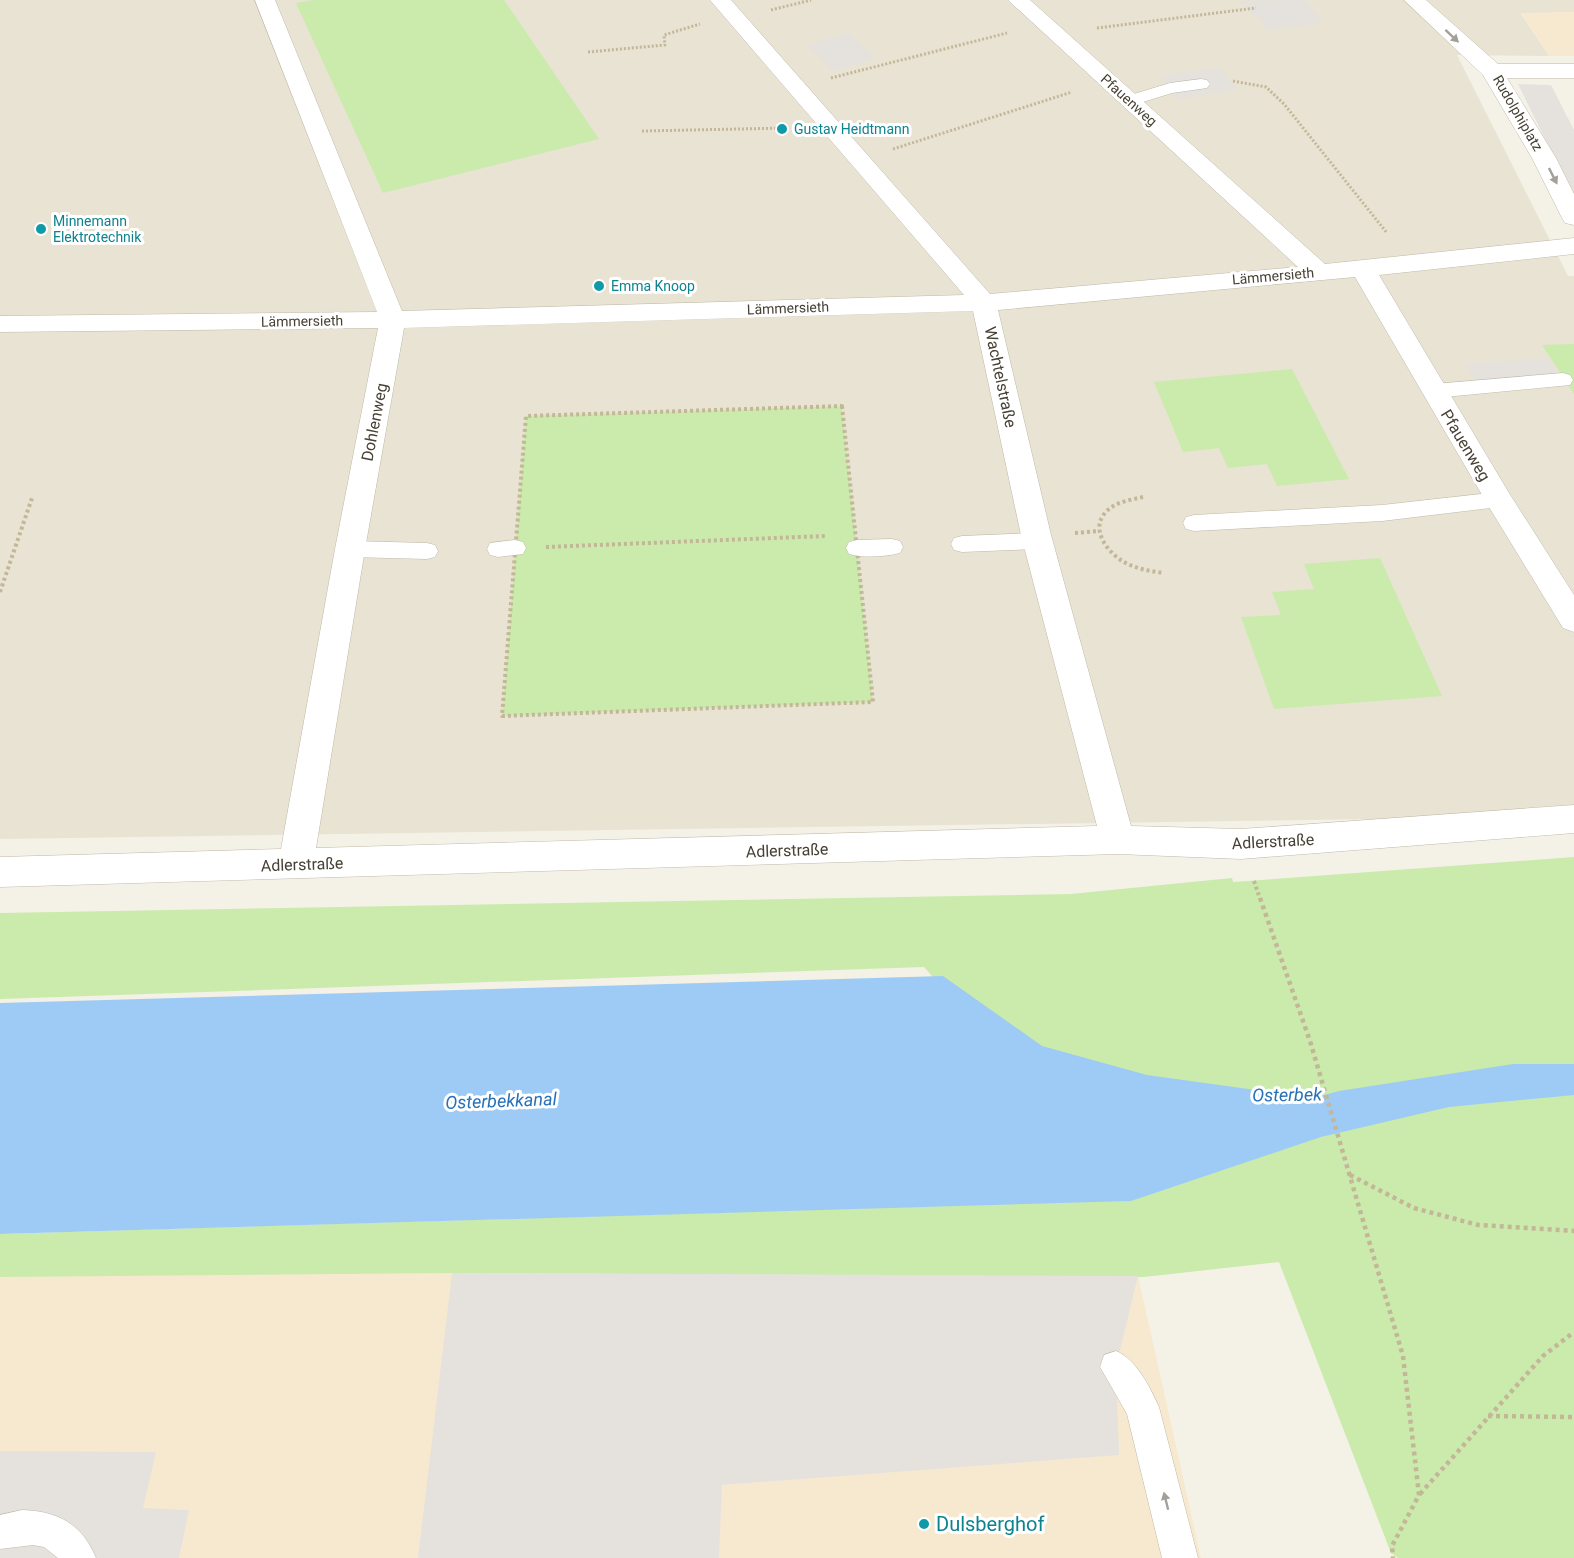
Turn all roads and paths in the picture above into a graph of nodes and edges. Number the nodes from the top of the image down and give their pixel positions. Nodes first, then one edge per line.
1 (265, 0) edge
2 (1018, 0) edge
3 (1414, 0) edge
4 (726, 7) edge
5 (1256, 8) dead end
6 (1049, 28) junction
7 (588, 52) dead end
8 (1492, 71) junction
9 (1571, 77) edge
10 (1107, 81) junction
11 (1201, 84) joint
12 (796, 87) junction
13 (1130, 101) junction
14 (827, 122) junction
15 (642, 131) dead end
16 (860, 160) junction
17 (1574, 218) edge
18 (1574, 246) edge
19 (1412, 264) junction
20 (1362, 268) junction
21 (1319, 272) junction
22 (984, 303) junction
23 (393, 320) junction
24 (0, 324) edge
25 (1563, 380) dead end
26 (1434, 391) junction
27 (1143, 497) dead end
28 (32, 498) dead end
29 (1499, 500) junction
30 (1194, 524) dead end
31 (1036, 535) junction
32 (832, 536) dead end
33 (960, 537) dead end
34 (852, 539) junction
35 (891, 540) dead end
36 (538, 547) dead end
37 (350, 549) junction
38 (427, 551) dead end
39 (1164, 573) dead end
40 (0, 592) edge
41 (1574, 620) edge
42 (1574, 819) edge
43 (1118, 840) junction
44 (1241, 844) junction
45 (296, 864) junction
46 (0, 872) edge
47 (1349, 1174) junction
48 (1574, 1231) edge
49 (1574, 1332) edge
50 (1116, 1367) dead end
51 (1488, 1416) junction
52 (1574, 1417) edge
53 (1419, 1495) junction
54 (0, 1532) edge
55 (78, 1558) edge
56 (1180, 1558) edge
57 (1393, 1558) edge

1 - 23 street
2 - 6 street, Pfauenweg
3 -> 8 street
4 - 7 path
4 - 12 street, Wachtelstraße
5 - 6 path
6 - 10 street, Pfauenweg
6 - 12 path
8 - 9 street, Rudolphiplatz
8 -> 17 street, Rudolphiplatz
10 - 13 street, Pfauenweg
10 - 16 path
11 - 13 lane
11 - 19 path
12 - 14 street, Wachtelstraße
13 - 21 street, Pfauenweg
14 - 15 path
14 - 16 street, Wachtelstraße
16 - 22 street, Wachtelstraße
18 - 19 street, Lämmersieth
19 - 20 street, Lämmersieth
20 - 21 street, Lämmersieth
20 - 26 street, Pfauenweg
21 - 22 street, Lämmersieth
22 - 23 street, Lämmersieth
22 - 31 street, Wachtelstraße
23 - 24 street, Lämmersieth
23 - 37 street, Dohlenweg
25 - 26 lane
26 - 29 street, Pfauenweg
27 - 39 path
28 - 40 path
29 - 30 lane
29 - 41 street, Pfauenweg
31 - 33 lane
31 - 43 street, Wachtelstraße
32 - 36 path
34 - 34 path
34 - 35 lane
37 - 38 lane
37 - 45 street, Dohlenweg
42 - 44 street, Adlerstraße
43 - 44 street, Adlerstraße
43 - 45 street, Adlerstraße
44 - 47 path
45 - 46 street, Adlerstraße
47 - 48 path
47 - 53 path
49 - 51 path
56 -> 50 lane
51 - 52 path
51 - 53 path
53 - 57 path
54 - 55 lane

